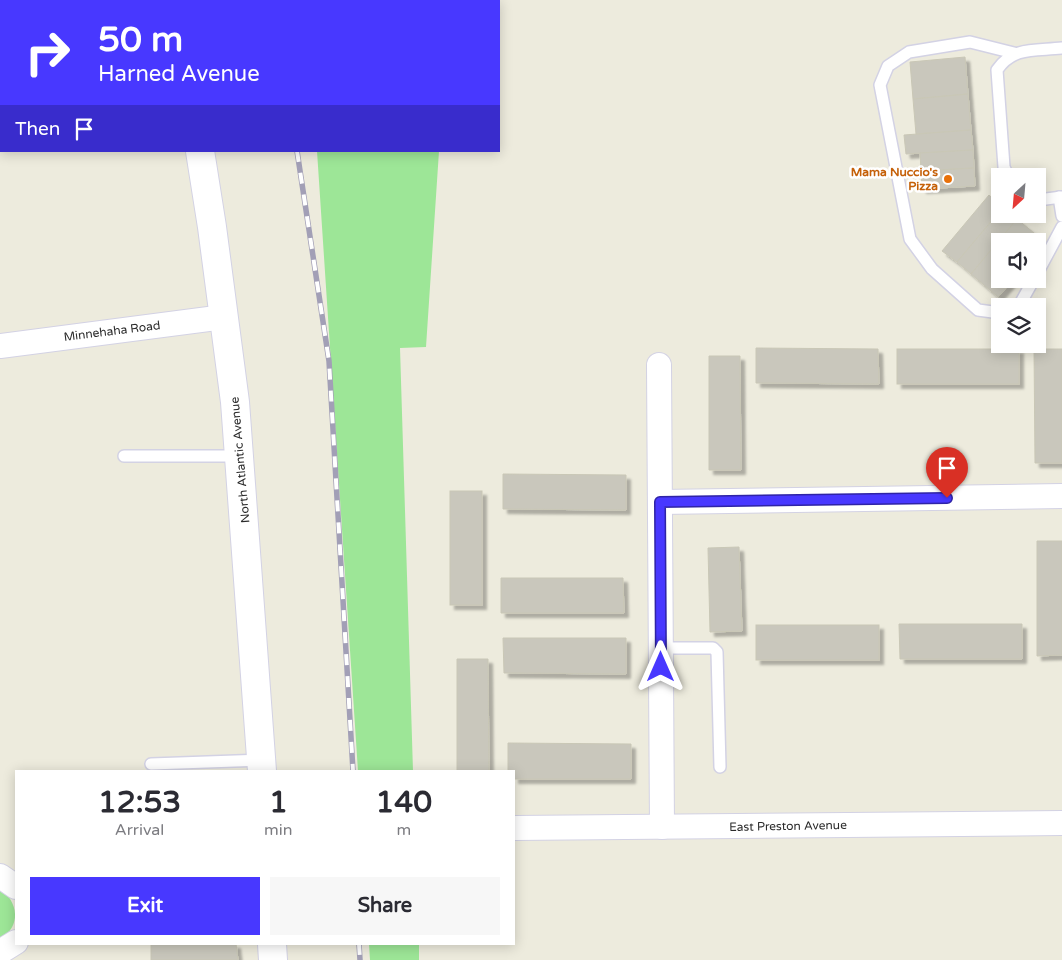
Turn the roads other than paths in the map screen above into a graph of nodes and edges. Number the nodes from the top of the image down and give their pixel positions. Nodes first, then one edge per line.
1 (1062, 48) edge
2 (1014, 53) junction
3 (200, 152) edge
4 (1004, 168) edge
5 (1061, 197) edge
6 (1046, 199) edge
7 (1062, 216) edge
8 (1062, 227) edge
9 (1046, 257) edge
10 (991, 312) edge
11 (224, 317) junction
12 (0, 346) edge
13 (659, 364) dead end
14 (124, 456) dead end
15 (240, 456) junction
16 (1062, 496) edge
17 (660, 502) junction
18 (661, 648) junction
19 (151, 764) dead end
20 (261, 766) edge
21 (720, 767) dead end
22 (1062, 823) edge
23 (662, 827) junction
24 (515, 828) edge
25 (0, 876) edge
26 (15, 886) edge
27 (15, 943) edge
28 (272, 945) edge
29 (0, 952) edge
30 (273, 960) edge

1 - 2 lane
2 - 4 lane
2 - 10 lane
3 - 11 street, North Atlantic Avenue
5 - 6 lane
5 - 7 lane
8 - 9 lane
11 - 12 street, Minnehaha Road
11 - 15 street, North Atlantic Avenue
13 - 17 street
14 - 15 lane
15 - 20 street, North Atlantic Avenue
16 - 17 street
17 - 18 street
18 - 21 lane
18 - 23 street
19 - 20 lane
22 - 23 street, East Preston Avenue
23 - 24 street, East Preston Avenue
25 - 26 street
27 - 29 street
28 - 30 street

